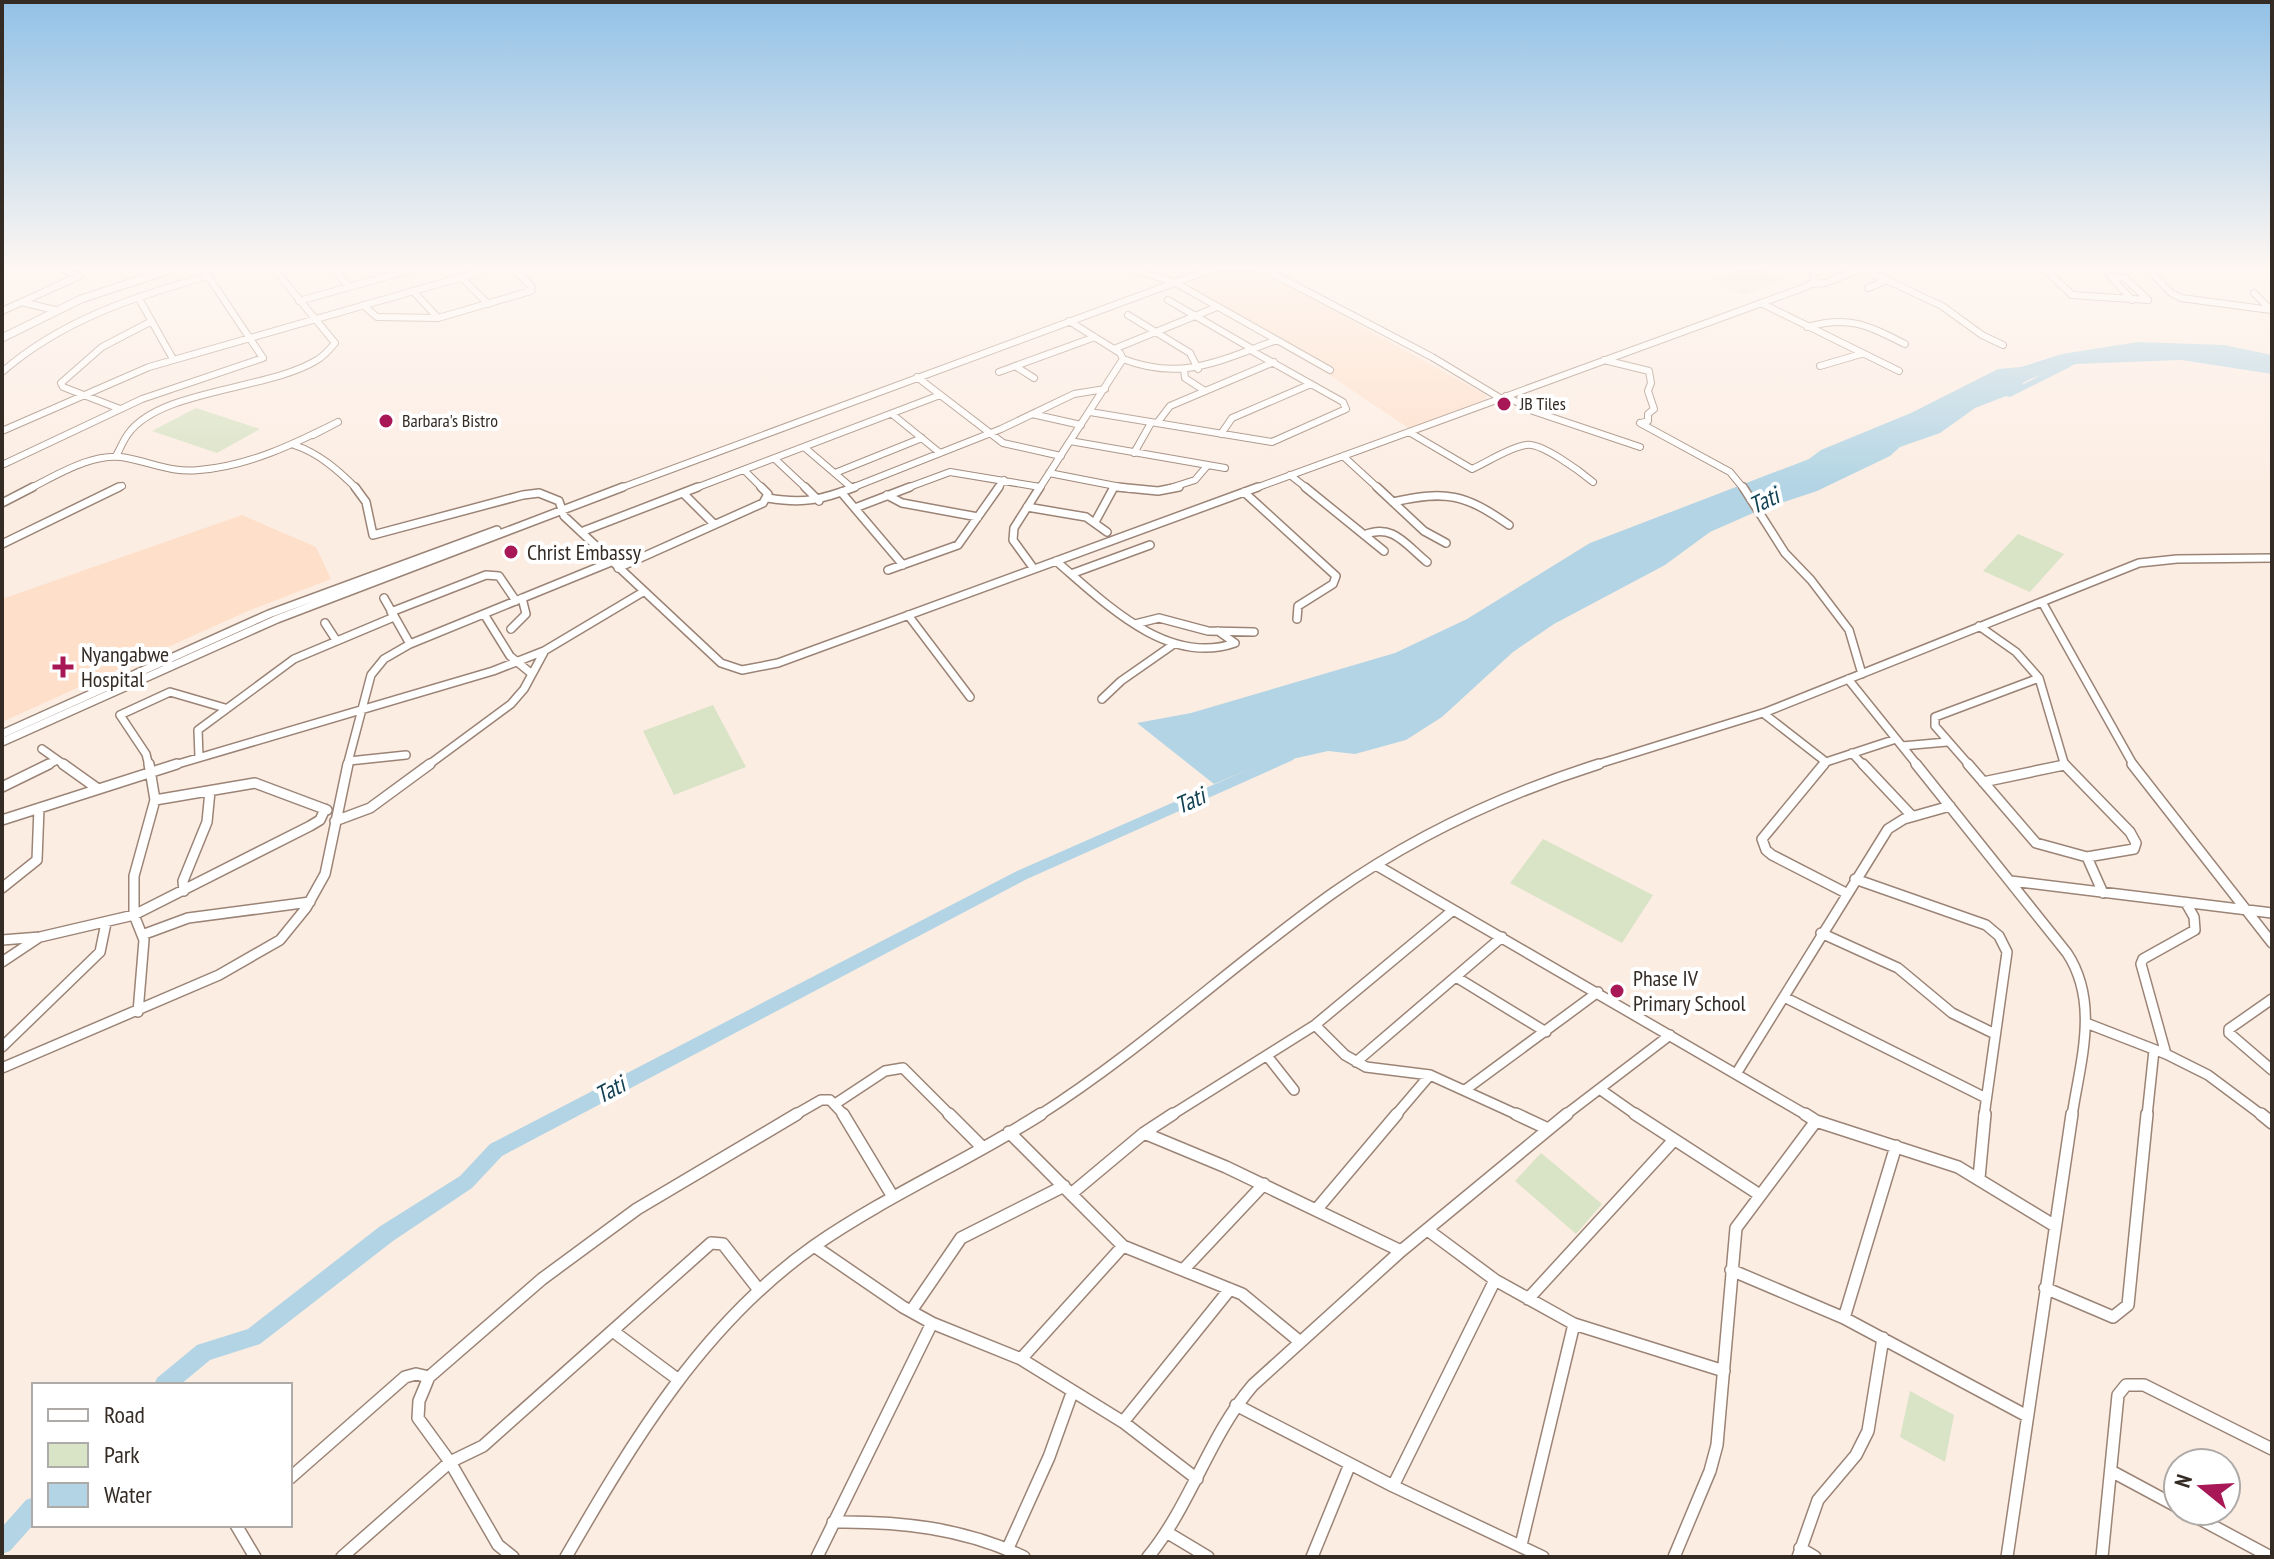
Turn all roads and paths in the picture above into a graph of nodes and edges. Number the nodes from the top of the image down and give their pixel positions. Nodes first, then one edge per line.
1 (41, 343) edge
2 (110, 343) edge
3 (164, 343) edge
4 (230, 343) edge
5 (254, 343) edge
6 (335, 343) edge
7 (1010, 343) edge
8 (1079, 343) edge
9 (1104, 343) edge
10 (1129, 343) edge
11 (1173, 343) edge
12 (1239, 343) edge
13 (1271, 343) edge
14 (1282, 343) edge
15 (1405, 343) edge
16 (1652, 343) edge
17 (1840, 343) edge
18 (1902, 343) edge
19 (1998, 343) edge
20 (1905, 344) dead end
21 (2003, 345) dead end
22 (1114, 349) junction
23 (1253, 351) junction
24 (1862, 353) junction
25 (173, 359) junction
26 (1123, 359) junction
27 (1604, 360) junction
28 (1274, 362) junction
29 (1015, 366) junction
30 (1820, 366) dead end
31 (1184, 369) junction
32 (1198, 369) junction
33 (1330, 370) dead end
34 (1899, 371) dead end
35 (2, 372) edge
36 (999, 372) dead end
37 (917, 377) junction
38 (1034, 378) dead end
39 (1311, 384) junction
40 (1105, 389) junction
41 (1205, 391) junction
42 (82, 394) junction
43 (940, 395) junction
44 (1503, 397) junction
45 (120, 409) junction
46 (1090, 412) junction
47 (892, 414) junction
48 (1032, 414) junction
49 (1154, 423) junction
50 (1081, 425) junction
51 (4, 428) edge
52 (1409, 432) junction
53 (989, 433) junction
54 (1221, 434) junction
55 (313, 435) dead end
56 (922, 438) junction
57 (1070, 441) junction
58 (294, 445) junction
59 (804, 447) junction
60 (1640, 447) dead end
61 (940, 453) junction
62 (1134, 453) junction
63 (116, 456) junction
64 (1061, 456) junction
65 (1343, 456) junction
66 (775, 459) junction
67 (2, 465) edge
68 (1207, 466) junction
69 (1225, 468) dead end
70 (744, 470) junction
71 (835, 473) junction
72 (1049, 473) junction
73 (1290, 475) junction
74 (1004, 480) junction
75 (1593, 482) dead end
76 (122, 486) dead end
77 (1115, 486) junction
78 (1040, 487) junction
79 (852, 488) junction
80 (841, 492) junction
81 (1244, 492) junction
82 (683, 493) junction
83 (887, 495) junction
84 (768, 498) junction
85 (819, 501) junction
86 (1393, 502) junction
87 (2, 503) edge
88 (562, 507) junction
89 (1027, 507) junction
90 (855, 508) junction
91 (978, 517) junction
92 (1095, 522) junction
93 (714, 524) junction
94 (1509, 525) dead end
95 (581, 532) junction
96 (1107, 532) dead end
97 (2, 533) edge
98 (1364, 535) junction
99 (12, 539) junction
100 (1446, 543) dead end
101 (2, 544) edge
102 (1150, 545) dead end
103 (1384, 551) dead end
104 (2272, 558) edge
105 (1056, 561) junction
106 (611, 562) junction
107 (1427, 562) dead end
108 (903, 565) junction
109 (618, 568) junction
110 (1034, 569) junction
111 (888, 570) dead end
112 (1071, 574) junction
113 (643, 592) junction
114 (384, 598) dead end
115 (519, 600) junction
116 (2042, 602) junction
117 (393, 614) junction
118 (484, 614) junction
119 (908, 615) junction
120 (1297, 619) dead end
121 (325, 623) dead end
122 (1135, 624) junction
123 (1979, 626) junction
124 (511, 629) dead end
125 (1218, 631) junction
126 (1254, 632) dead end
127 (336, 640) junction
128 (410, 644) junction
129 (1174, 644) junction
130 (544, 651) junction
131 (517, 663) junction
132 (532, 674) junction
133 (1862, 674) junction
134 (2040, 678) junction
135 (1848, 679) junction
136 (970, 697) dead end
137 (1102, 699) dead end
138 (225, 708) junction
139 (363, 709) junction
140 (1763, 713) junction
141 (2, 734) edge
142 (2, 742) edge
143 (1947, 742) junction
144 (1899, 743) junction
145 (42, 749) dead end
146 (1852, 753) junction
147 (406, 755) dead end
148 (199, 757) junction
149 (57, 760) junction
150 (349, 761) junction
151 (1826, 762) junction
152 (2064, 765) junction
153 (151, 773) junction
154 (1983, 782) junction
155 (2, 787) edge
156 (98, 789) junction
157 (210, 791) junction
158 (155, 800) junction
159 (1950, 806) junction
160 (39, 808) junction
161 (325, 809) junction
162 (1912, 816) junction
163 (335, 817) junction
164 (2, 820) edge
165 (2087, 857) junction
166 (1376, 865) junction
167 (1855, 879) junction
168 (2011, 881) junction
169 (2, 888) edge
170 (184, 891) junction
171 (1846, 893) junction
172 (2103, 893) junction
173 (310, 902) junction
174 (2186, 903) junction
175 (2244, 909) junction
176 (1452, 911) junction
177 (2272, 913) edge
178 (134, 915) junction
179 (106, 923) junction
180 (1821, 933) junction
181 (142, 935) junction
182 (40, 937) junction
183 (1502, 937) junction
184 (2, 940) edge
185 (2272, 943) edge
186 (2, 962) edge
187 (1456, 977) junction
188 (1598, 992) junction
189 (1784, 997) junction
190 (2272, 999) edge
191 (138, 1012) junction
192 (2086, 1023) junction
193 (1315, 1025) junction
194 (1546, 1032) junction
195 (1995, 1034) junction
196 (1670, 1035) junction
197 (2, 1046) edge
198 (2154, 1050) junction
199 (2166, 1054) junction
200 (1268, 1057) junction
201 (1356, 1062) junction
202 (2, 1068) edge
203 (2272, 1070) edge
204 (1736, 1074) junction
205 (1430, 1075) junction
206 (1294, 1090) dead end
207 (1465, 1090) junction
208 (1601, 1090) junction
209 (1986, 1098) junction
210 (835, 1104) junction
211 (1816, 1121) junction
212 (2272, 1123) edge
213 (1548, 1129) junction
214 (1009, 1132) junction
215 (1144, 1133) junction
216 (1673, 1141) junction
217 (1896, 1146) junction
218 (983, 1148) junction
219 (1979, 1178) junction
220 (1264, 1184) junction
221 (1067, 1190) junction
222 (1760, 1195) junction
223 (893, 1197) junction
224 (1316, 1210) junction
225 (2055, 1226) junction
226 (1429, 1231) junction
227 (814, 1246) junction
228 (1123, 1246) junction
229 (1401, 1251) junction
230 (1183, 1270) junction
231 (1731, 1270) junction
232 (1495, 1280) junction
233 (2045, 1288) junction
234 (1230, 1289) junction
235 (759, 1290) junction
236 (1528, 1299) junction
237 (911, 1311) junction
238 (1844, 1318) junction
239 (932, 1323) junction
240 (1574, 1324) junction
241 (614, 1332) junction
242 (1883, 1338) junction
243 (1299, 1341) junction
244 (1021, 1359) junction
245 (1724, 1371) junction
246 (429, 1377) junction
247 (676, 1378) junction
248 (1072, 1393) junction
249 (1236, 1405) junction
250 (2027, 1416) junction
251 (1123, 1422) junction
252 (2272, 1449) edge
253 (450, 1462) junction
254 (1350, 1464) junction
255 (2111, 1471) junction
256 (292, 1476) edge
257 (1197, 1479) junction
258 (1393, 1486) junction
259 (2162, 1498) edge
260 (833, 1522) junction
261 (237, 1527) edge
262 (2215, 1527) edge
263 (1168, 1533) junction
264 (1521, 1545) junction
265 (1008, 1548) junction
266 (1799, 1553) edge
267 (255, 1557) edge
268 (342, 1557) edge
269 (513, 1557) edge
270 (566, 1557) edge
271 (817, 1557) edge
272 (1024, 1557) edge
273 (1148, 1557) edge
274 (1208, 1557) edge
275 (1312, 1557) edge
276 (1543, 1557) edge
277 (1674, 1557) edge
278 (1815, 1557) edge
279 (2007, 1557) edge
280 (2102, 1557) edge
281 (2271, 1557) edge

1 - 35 street
2 - 42 street
3 - 25 street
4 - 25 street
5 - 45 street
6 - 63 street
7 - 37 street
8 - 29 street
9 - 22 street
10 - 22 street
11 - 32 street
12 - 23 street
13 - 23 street
14 - 33 street
15 - 44 street
16 - 27 street
17 - 24 street
18 - 20 street
19 - 21 street
22 - 26 street
23 - 28 street
23 - 32 street
24 - 30 street
24 - 34 street
25 - 42 street
26 - 31 street
26 - 40 street
27 - 44 street
27 - 133 street
28 - 39 street
28 - 41 street
29 - 36 street
29 - 38 street
31 - 32 street
31 - 41 street
37 - 43 street
37 - 88 street
39 - 54 street
39 - 54 street
40 - 46 street
40 - 48 street
41 - 49 street
42 - 45 street
42 - 51 street
43 - 47 street
43 - 53 street
44 - 52 street
44 - 60 street
45 - 67 street
46 - 49 street
46 - 50 street
47 - 56 street
47 - 59 street
48 - 50 street
48 - 53 street
49 - 54 street
49 - 62 street
50 - 57 street
52 - 65 street
52 - 75 street
53 - 61 street
53 - 64 street
55 - 58 street
56 - 61 street
56 - 71 street
57 - 62 street
57 - 64 street
58 - 63 street
58 - 88 street
59 - 66 street
59 - 71 street
61 - 79 street
62 - 68 street
63 - 87 street
64 - 72 street
65 - 73 street
65 - 86 street
66 - 70 street
66 - 85 street
68 - 69 street
68 - 77 street
70 - 82 street
70 - 84 street
71 - 79 street
72 - 77 street
72 - 78 street
73 - 81 street
73 - 98 street
74 - 78 street
74 - 83 street
74 - 91 street
76 - 99 street
77 - 92 street
78 - 89 street
79 - 80 street
80 - 85 street
80 - 90 street
81 - 105 street
81 - 120 street
82 - 93 street
82 - 95 street
83 - 90 street
83 - 91 street
84 - 85 street
84 - 93 street
86 - 94 street
86 - 100 street
88 - 95 street
88 - 141 street
88 - 142 street
89 - 92 street
89 - 110 street
90 - 108 street
91 - 108 street
92 - 96 street
93 - 109 street
95 - 106 street
97 - 99 street
98 - 103 street
98 - 107 street
99 - 101 street
102 - 112 street
104 - 116 street
105 - 110 street
105 - 112 street
106 - 109 street
106 - 115 street
108 - 111 street
109 - 113 street
110 - 119 street
112 - 122 street
113 - 119 street
113 - 130 street
114 - 117 street
115 - 117 street
115 - 118 street
115 - 124 street
116 - 123 street
116 - 175 street
117 - 127 street
117 - 128 street
118 - 128 street
118 - 131 street
119 - 136 street
121 - 127 street
122 - 125 street
122 - 129 street
123 - 133 street
123 - 134 street
125 - 126 street
125 - 129 street
127 - 138 street
128 - 139 street
129 - 137 street
130 - 131 street
130 - 132 street
131 - 132 street
131 - 139 street
132 - 163 street
133 - 135 street
134 - 143 street
134 - 152 street
135 - 140 street
135 - 144 street
138 - 148 street
138 - 153 street
139 - 148 street
139 - 150 street
140 - 151 street
140 - 166 street
143 - 144 street
143 - 154 street
144 - 146 street
144 - 159 street
145 - 149 street
146 - 151 street
146 - 162 street
147 - 150 street
148 - 153 street
149 - 155 street
149 - 156 street
150 - 163 street
151 - 171 street
152 - 154 street
152 - 165 street
153 - 156 street
153 - 158 street
154 - 165 street
156 - 160 street
157 - 158 street
157 - 161 street
157 - 170 street
158 - 178 street
159 - 162 street
159 - 168 street
160 - 164 street
160 - 169 street
161 - 163 street
161 - 170 street
162 - 167 street
163 - 173 street
165 - 172 street
166 - 176 street
166 - 214 street
167 - 171 street
167 - 195 street
168 - 172 street
168 - 192 street
170 - 178 street
171 - 180 street
172 - 174 street
173 - 181 street
173 - 191 street
174 - 175 street
174 - 199 street
175 - 177 street
175 - 185 street
176 - 183 street
176 - 193 street
178 - 179 street
178 - 181 street
179 - 182 street
179 - 197 street
180 - 189 street
180 - 195 street
181 - 191 street
182 - 184 street
182 - 186 street
183 - 187 street
183 - 188 street
187 - 194 street
187 - 201 street
188 - 194 street
188 - 196 street
189 - 204 street
189 - 209 street
190 - 203 street
191 - 202 street
192 - 198 street
192 - 225 street
193 - 200 street
193 - 201 street
194 - 207 street
195 - 209 street
196 - 204 street
196 - 208 street
198 - 199 street
198 - 233 street
199 - 212 street
200 - 206 street
200 - 215 street
201 - 205 street
204 - 211 street
205 - 207 street
205 - 224 street
207 - 213 street
208 - 213 street
208 - 216 street
209 - 219 street
210 - 218 street
210 - 223 street
210 - 246 street
211 - 217 street
211 - 222 street
213 - 226 street
214 - 218 street
214 - 221 street
215 - 220 street
215 - 221 street
216 - 222 street
216 - 236 street
217 - 219 street
217 - 238 street
218 - 223 street
219 - 225 street
220 - 224 street
220 - 230 street
221 - 228 street
221 - 237 street
222 - 231 street
223 - 227 street
224 - 229 street
225 - 233 street
226 - 229 street
226 - 232 street
227 - 235 street
227 - 237 street
228 - 230 street
228 - 244 street
229 - 243 street
230 - 234 street
231 - 238 street
231 - 245 street
232 - 236 street
232 - 258 street
233 - 250 street
234 - 243 street
234 - 251 street
235 - 241 street
235 - 247 street
236 - 240 street
237 - 239 street
238 - 242 street
239 - 244 street
239 - 260 street
240 - 245 street
240 - 264 street
241 - 247 street
241 - 253 street
242 - 250 street
242 - 266 street
243 - 249 street
244 - 248 street
245 - 277 street
246 - 253 street
246 - 256 street
247 - 270 street
248 - 251 street
248 - 265 street
249 - 254 street
249 - 257 street
250 - 279 street
251 - 257 street
252 - 255 street
253 - 268 street
253 - 269 street
254 - 258 street
254 - 275 street
255 - 259 street
255 - 280 street
257 - 263 street
258 - 264 street
260 - 265 street
260 - 271 street
261 - 267 street
262 - 281 street
263 - 273 street
263 - 274 street
264 - 276 street
265 - 272 street
266 - 278 street

